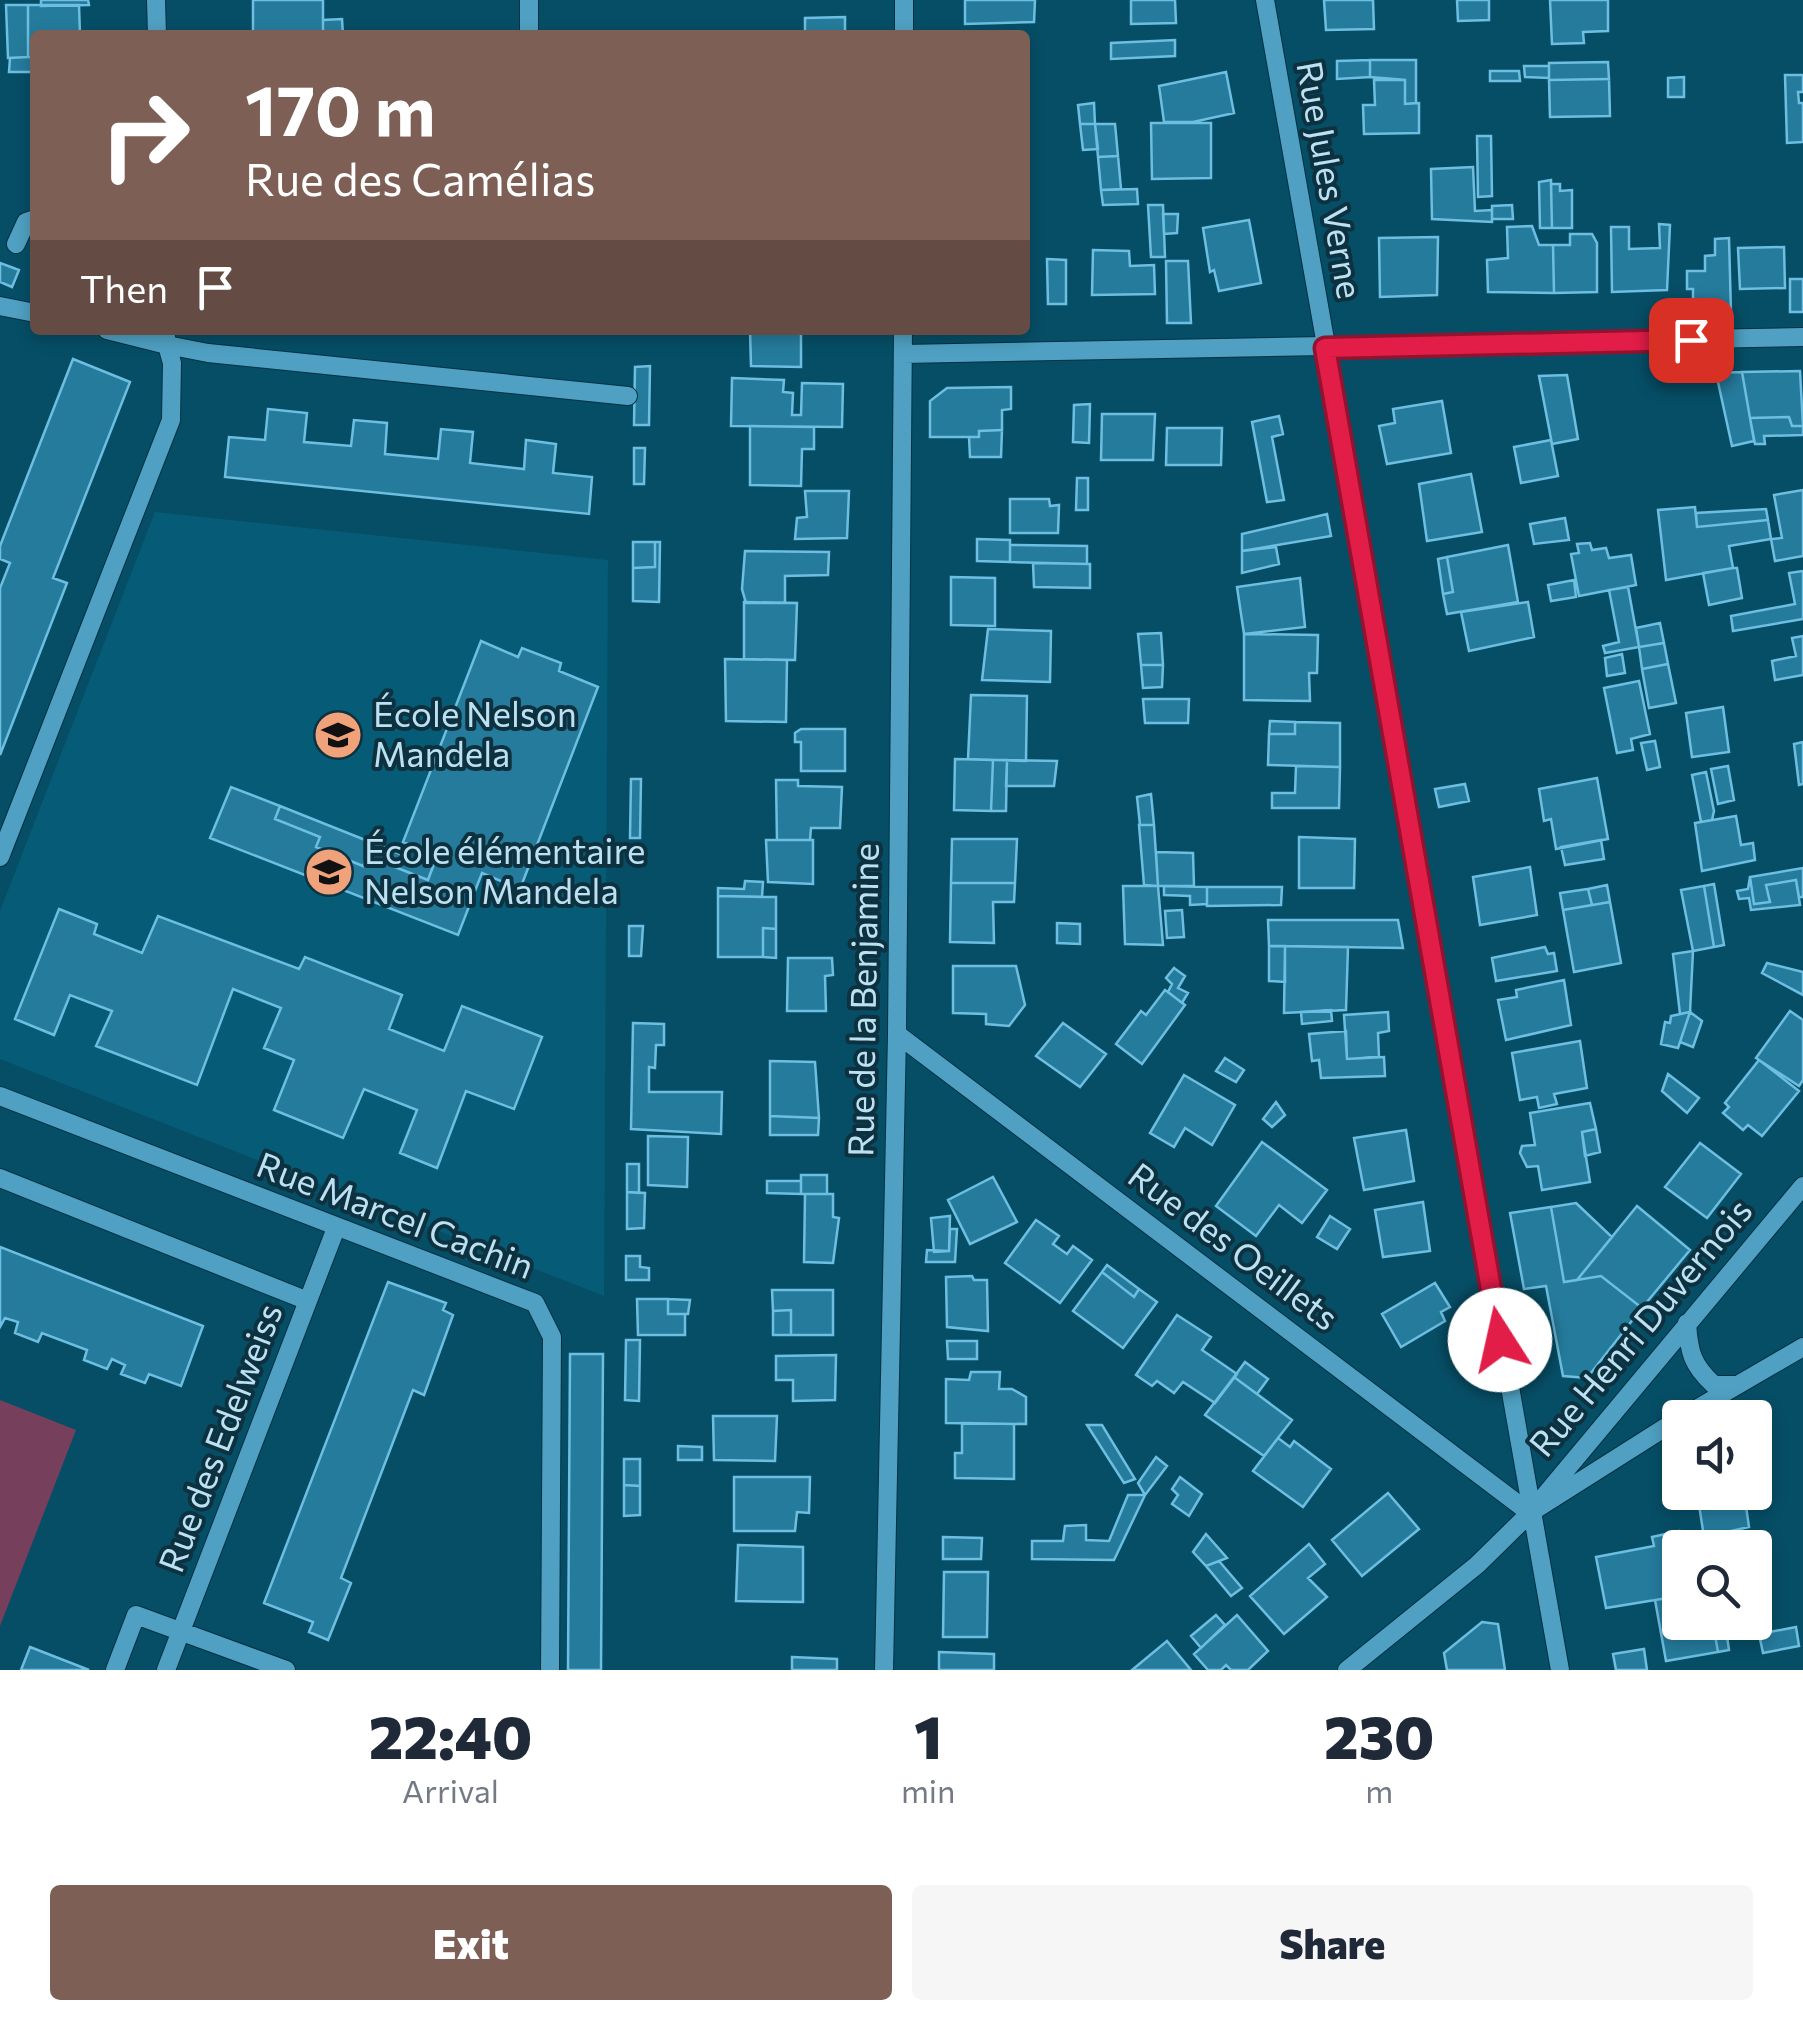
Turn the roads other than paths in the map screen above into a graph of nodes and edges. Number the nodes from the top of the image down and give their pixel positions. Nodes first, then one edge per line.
1 (156, 0) edge
2 (529, 0) edge
3 (904, 0) edge
4 (1266, 0) edge
5 (156, 30) edge
6 (529, 30) edge
7 (904, 30) edge
8 (30, 221) edge
9 (16, 244) dead end
10 (0, 306) edge
11 (30, 312) edge
12 (903, 335) edge
13 (166, 337) edge
14 (1803, 337) edge
15 (1325, 348) junction
16 (902, 354) junction
17 (628, 396) dead end
18 (0, 856) edge
19 (897, 1034) junction
20 (0, 1096) edge
21 (0, 1178) edge
22 (1803, 1186) edge
23 (336, 1228) junction
24 (308, 1302) junction
25 (1687, 1323) junction
26 (1803, 1347) edge
27 (1738, 1385) junction
28 (1712, 1400) edge
29 (1662, 1430) edge
30 (1530, 1512) junction
31 (182, 1630) junction
32 (115, 1670) edge
33 (166, 1670) edge
34 (286, 1670) edge
35 (550, 1670) edge
36 (884, 1670) edge
37 (1348, 1670) edge
38 (1560, 1670) edge

1 - 5 street
2 - 6 street
3 - 7 street
4 - 15 street, Rue Jules Verne
8 - 9 street
10 - 11 street
12 - 16 street, Rue de la Benjamine
13 - 17 street
13 - 18 street
14 - 15 street
15 - 16 street
15 - 30 street, Rue Jules Verne
16 - 19 street, Rue de la Benjamine
19 - 30 street, Rue des Oeillets
19 - 36 street, Rue de la Benjamine
20 - 23 street, Rue Marcel Cachin
21 - 24 street
22 - 25 street, Rue Henri Duvernois
23 - 24 street, Rue des Edelweiss
23 - 35 street, Rue Marcel Cachin
24 - 31 street, Rue des Edelweiss
25 - 27 street
25 - 30 street, Rue Henri Duvernois
26 - 27 street
27 - 28 street
29 - 30 street
30 - 37 street
30 - 38 street, Rue Jules Verne
31 - 32 street
31 - 33 street, Rue des Edelweiss
31 - 34 street

